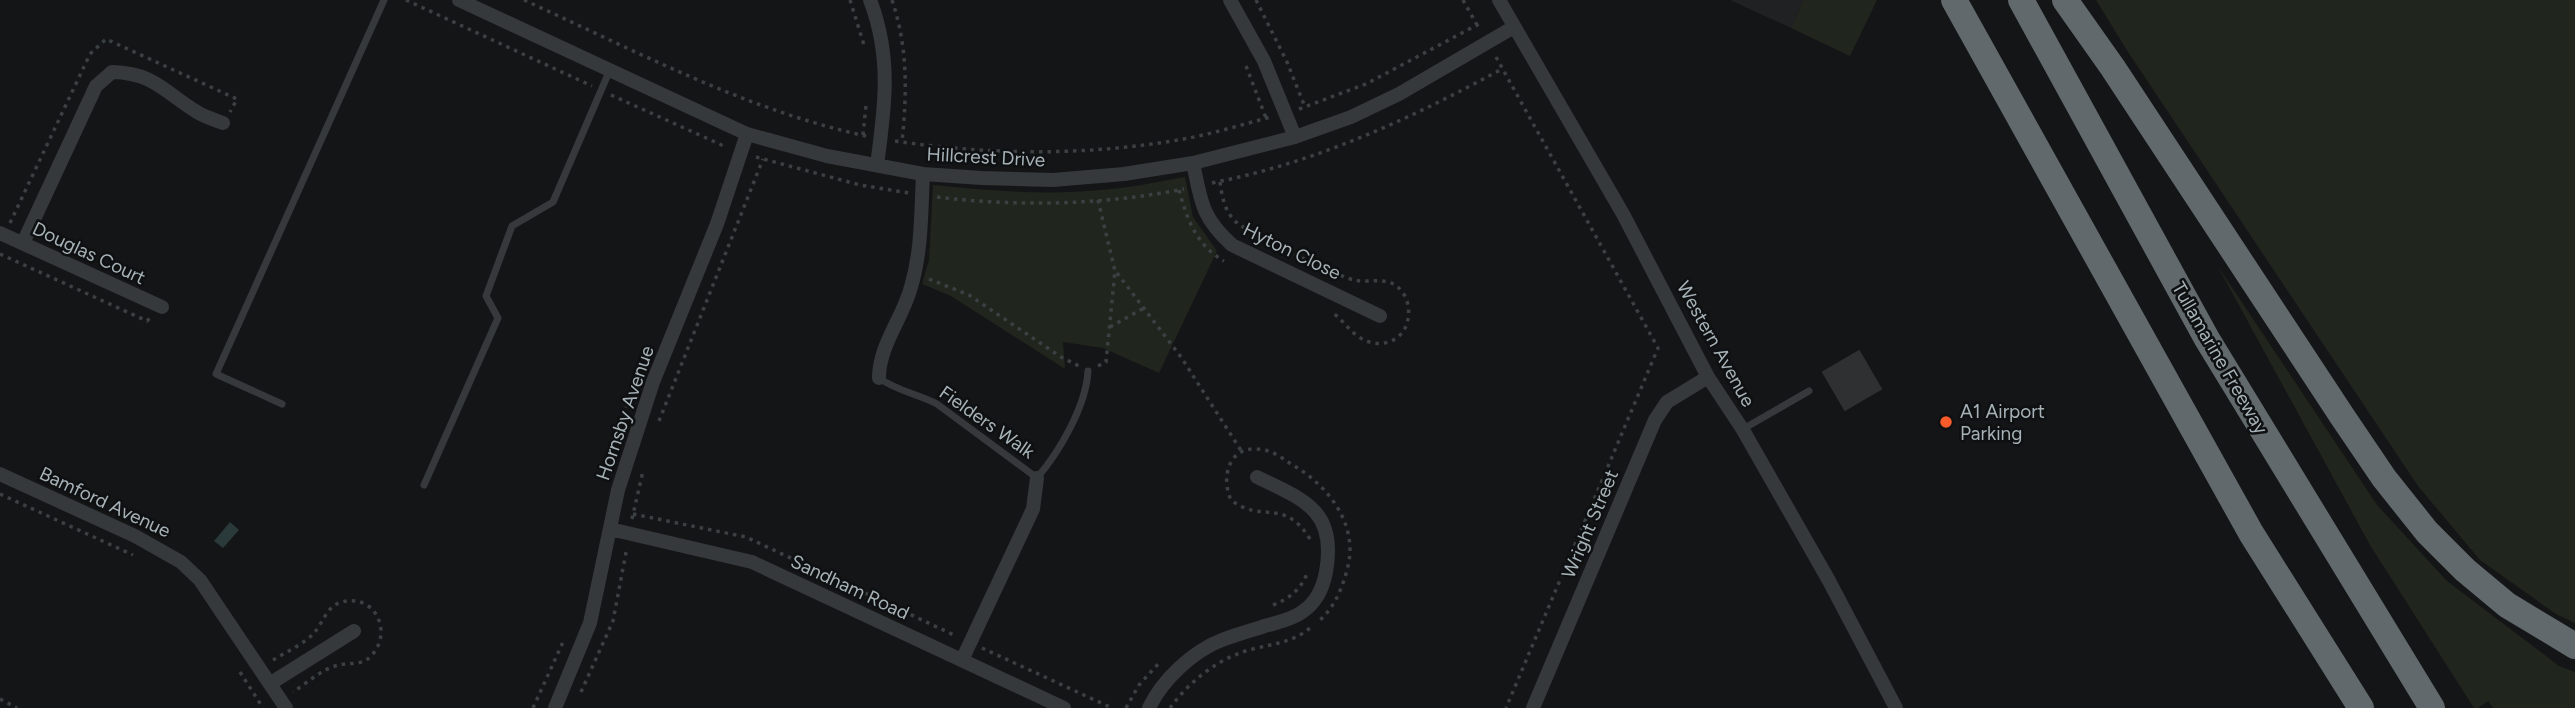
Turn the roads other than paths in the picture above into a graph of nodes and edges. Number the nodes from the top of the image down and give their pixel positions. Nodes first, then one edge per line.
1 (384, 0) edge
2 (459, 0) edge
3 (870, 0) edge
4 (1230, 0) edge
5 (1499, 0) edge
6 (1954, 0) edge
7 (2021, 0) edge
8 (2065, 0) edge
9 (1514, 27) junction
10 (609, 72) junction
11 (223, 123) road end
12 (747, 134) junction
13 (1295, 137) junction
14 (1194, 163) junction
15 (877, 165) junction
16 (923, 174) junction
17 (2, 234) edge
18 (23, 243) junction
19 (163, 307) dead end
20 (1380, 316) dead end
21 (1088, 371) road end
22 (1708, 377) junction
23 (879, 378) joint
24 (1809, 391) dead end
25 (282, 404) dead end
26 (1742, 430) junction
27 (0, 474) edge
28 (1037, 478) junction
29 (1257, 478) dead end
30 (424, 485) dead end
31 (610, 530) junction
32 (354, 631) dead end
33 (2575, 646) edge
34 (2398, 655) junction
35 (962, 660) junction
36 (271, 683) junction
37 (286, 708) edge
38 (555, 708) edge
39 (1064, 708) edge
40 (1149, 708) edge
41 (1533, 708) edge
42 (1896, 708) edge
43 (2361, 708) edge
44 (2432, 708) edge
45 (2438, 708) edge

1 - 25 lane
2 - 10 street, Hillcrest Drive
3 - 15 street
4 - 13 street
5 - 9 street, Western Avenue
6 - 43 highway
7 - 34 highway, Tullamarine Freeway
8 - 33 highway
9 - 13 street, Hillcrest Drive
9 - 22 street, Western Avenue
10 - 12 street, Hillcrest Drive
10 - 30 lane
11 - 18 street
12 - 15 street, Hillcrest Drive
12 - 31 street, Hornsby Avenue
13 - 14 street, Hillcrest Drive
14 - 16 street, Hillcrest Drive
14 - 20 street, Hyton Close
15 - 16 street, Hillcrest Drive
16 - 23 street
17 - 18 street, Douglas Court
18 - 19 street, Douglas Court
21 - 28 lane
22 - 26 street, Western Avenue
22 - 41 street, Wright Street
23 - 28 lane, Fielders Walk
24 - 26 lane
26 - 42 street, Western Avenue
27 - 36 street, Bamford Avenue
28 - 35 street
29 - 40 street
31 - 35 street, Sandham Road
31 - 38 street, Hornsby Avenue
32 - 36 street
34 - 44 highway, Tullamarine Freeway
34 - 45 highway
35 - 39 street, Sandham Road
36 - 37 street, Bamford Avenue

